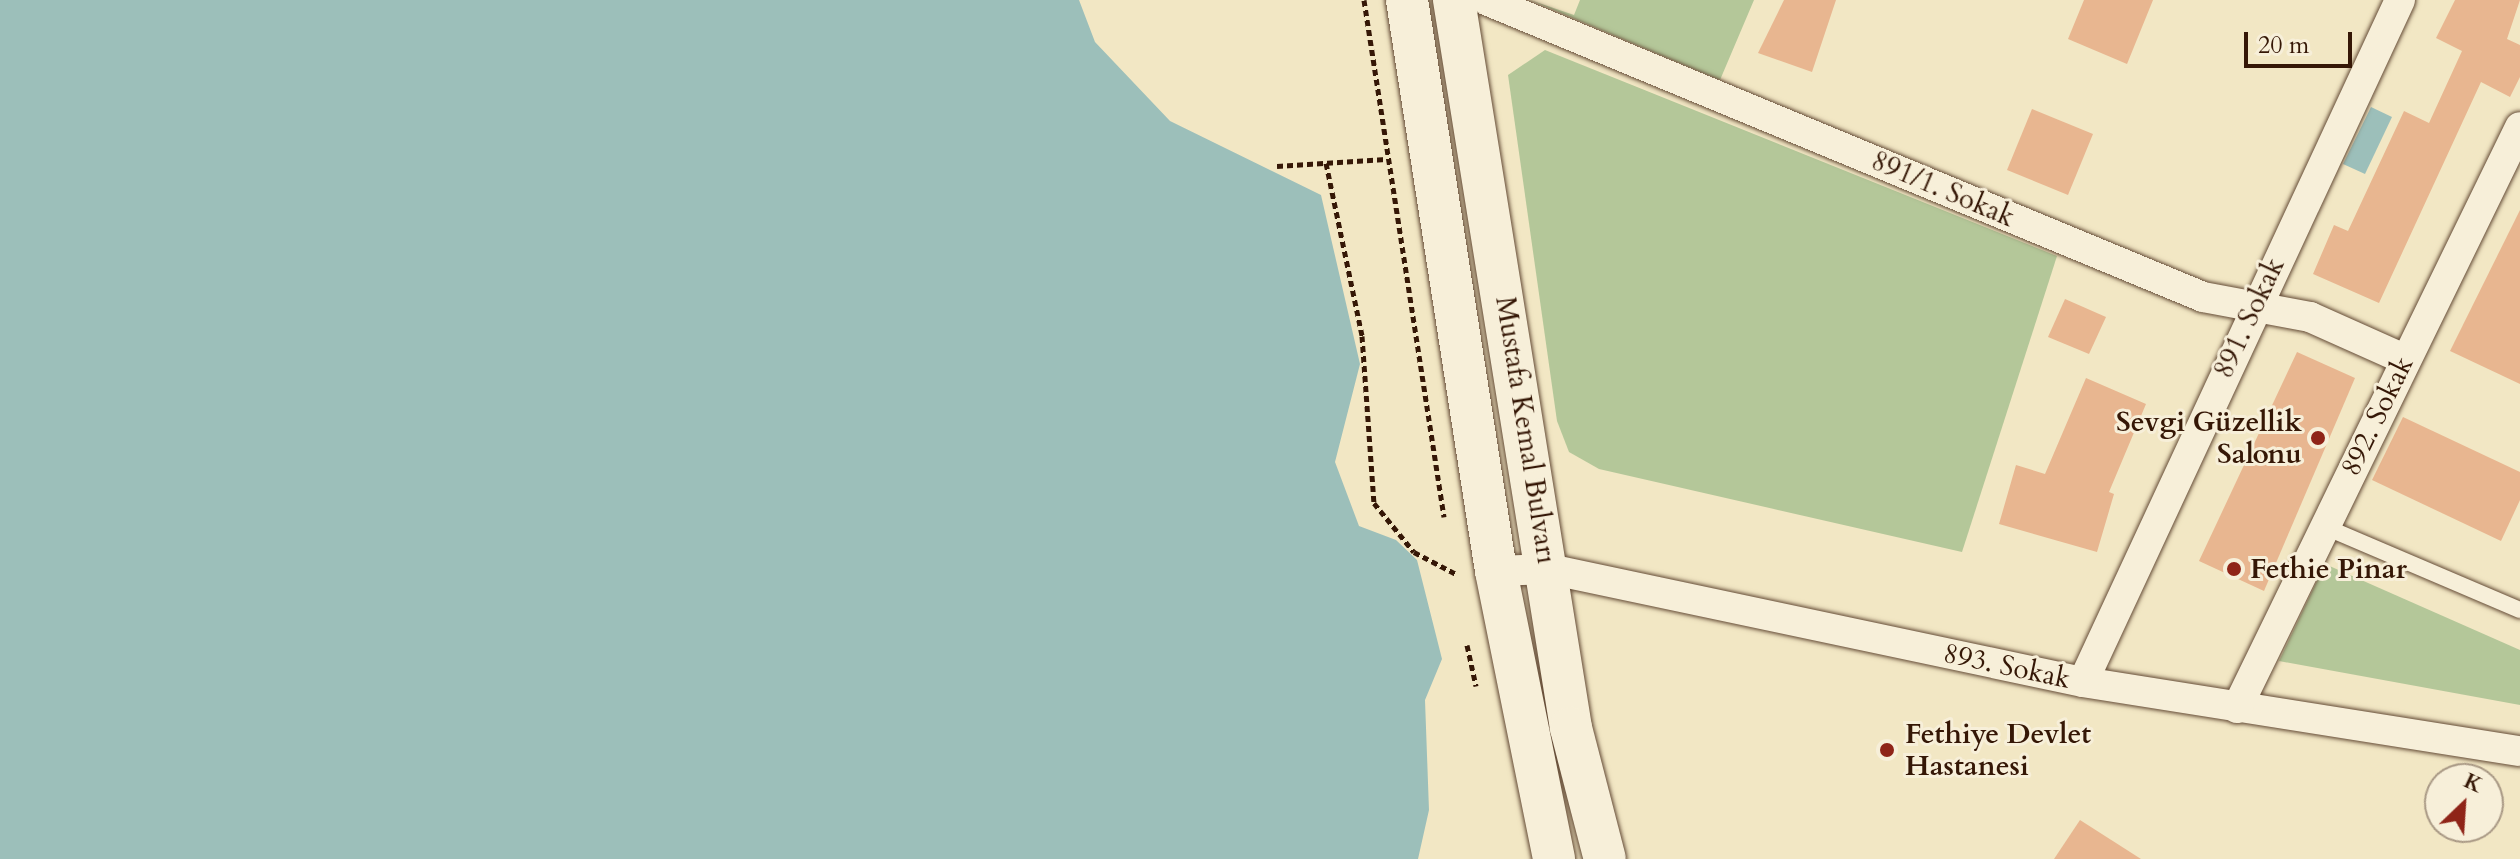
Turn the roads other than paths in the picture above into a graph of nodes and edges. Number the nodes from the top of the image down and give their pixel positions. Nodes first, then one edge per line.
1 (1407, 0) edge
2 (1454, 0) edge
3 (1486, 0) edge
4 (2400, 0) edge
5 (2520, 127) edge
6 (2253, 307) junction
7 (2404, 359) junction
8 (2323, 526) junction
9 (1549, 569) junction
10 (1483, 575) junction
11 (2520, 610) edge
12 (2083, 682) junction
13 (2237, 708) junction
14 (2520, 751) edge
15 (1554, 859) edge
16 (1605, 859) edge

1 - 10 main road, Mustafa Kemal Bulvarı
2 - 9 main road, Mustafa Kemal Bulvarı
3 - 6 street, 891/1. Sokak
4 - 6 street, 891. Sokak
5 - 7 street, 892. Sokak
6 - 7 street, 891/1. Sokak
6 - 12 street, 891. Sokak
7 - 8 street, 892. Sokak
8 - 11 lane
8 - 13 street, 892. Sokak
9 - 10 street, 893. Sokak
9 - 12 street, 893. Sokak
9 - 16 main road, Mustafa Kemal Bulvarı
10 - 15 main road, Mustafa Kemal Bulvarı
12 - 13 street, 893. Sokak
13 - 14 street, 893. Sokak

